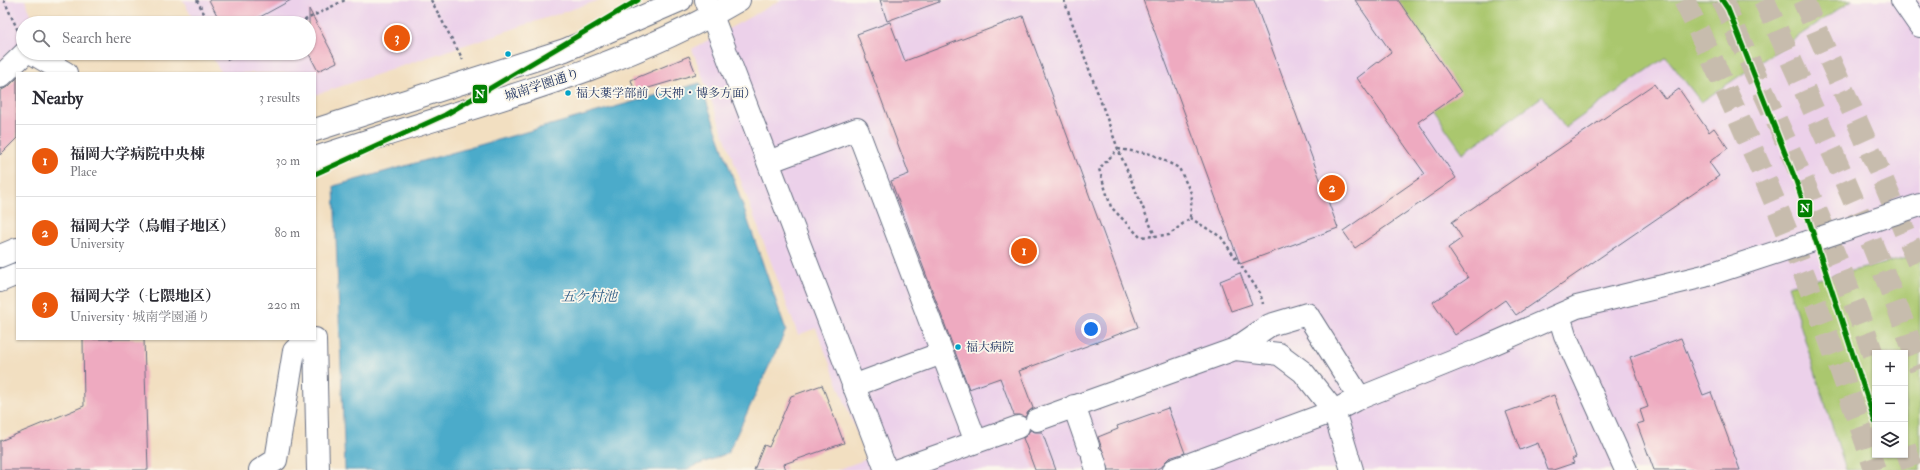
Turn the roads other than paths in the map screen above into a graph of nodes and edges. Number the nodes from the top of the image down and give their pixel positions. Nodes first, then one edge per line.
1 (681, 0) edge
2 (739, 0) edge
3 (1902, 0) edge
4 (709, 8) edge
5 (1920, 26) edge
6 (16, 52) edge
7 (44, 60) edge
8 (64, 72) edge
9 (0, 77) edge
10 (316, 130) edge
11 (316, 158) edge
12 (768, 162) junction
13 (1920, 205) edge
14 (16, 249) edge
15 (0, 256) edge
16 (16, 274) edge
17 (0, 281) edge
18 (1559, 315) junction
19 (306, 340) edge
20 (315, 340) edge
21 (1235, 349) junction
22 (942, 353) junction
23 (854, 386) junction
24 (1360, 398) junction
25 (1074, 406) junction
26 (1334, 411) junction
27 (976, 442) junction
28 (1093, 458) edge
29 (947, 462) edge
30 (260, 470) edge
31 (318, 470) edge
32 (886, 470) edge
33 (898, 470) edge
34 (1174, 470) edge
35 (1352, 470) edge
36 (1626, 470) edge

1 - 10 street, 城南学園通り
2 - 4 street, 城南学園通り
3 - 5 street
4 - 11 street, 城南学園通り
4 - 12 street
6 - 9 street
7 - 8 street
12 - 22 street
12 - 23 street
13 - 18 street
14 - 15 street
16 - 17 street
18 - 24 street
18 - 36 street
19 - 30 street
20 - 31 street
21 - 24 street
21 - 25 street
21 - 26 street
22 - 23 street
22 - 27 street
23 - 32 street
24 - 26 street
25 - 27 street
25 - 28 street
26 - 34 street
26 - 35 street
27 - 29 street
29 - 33 street

